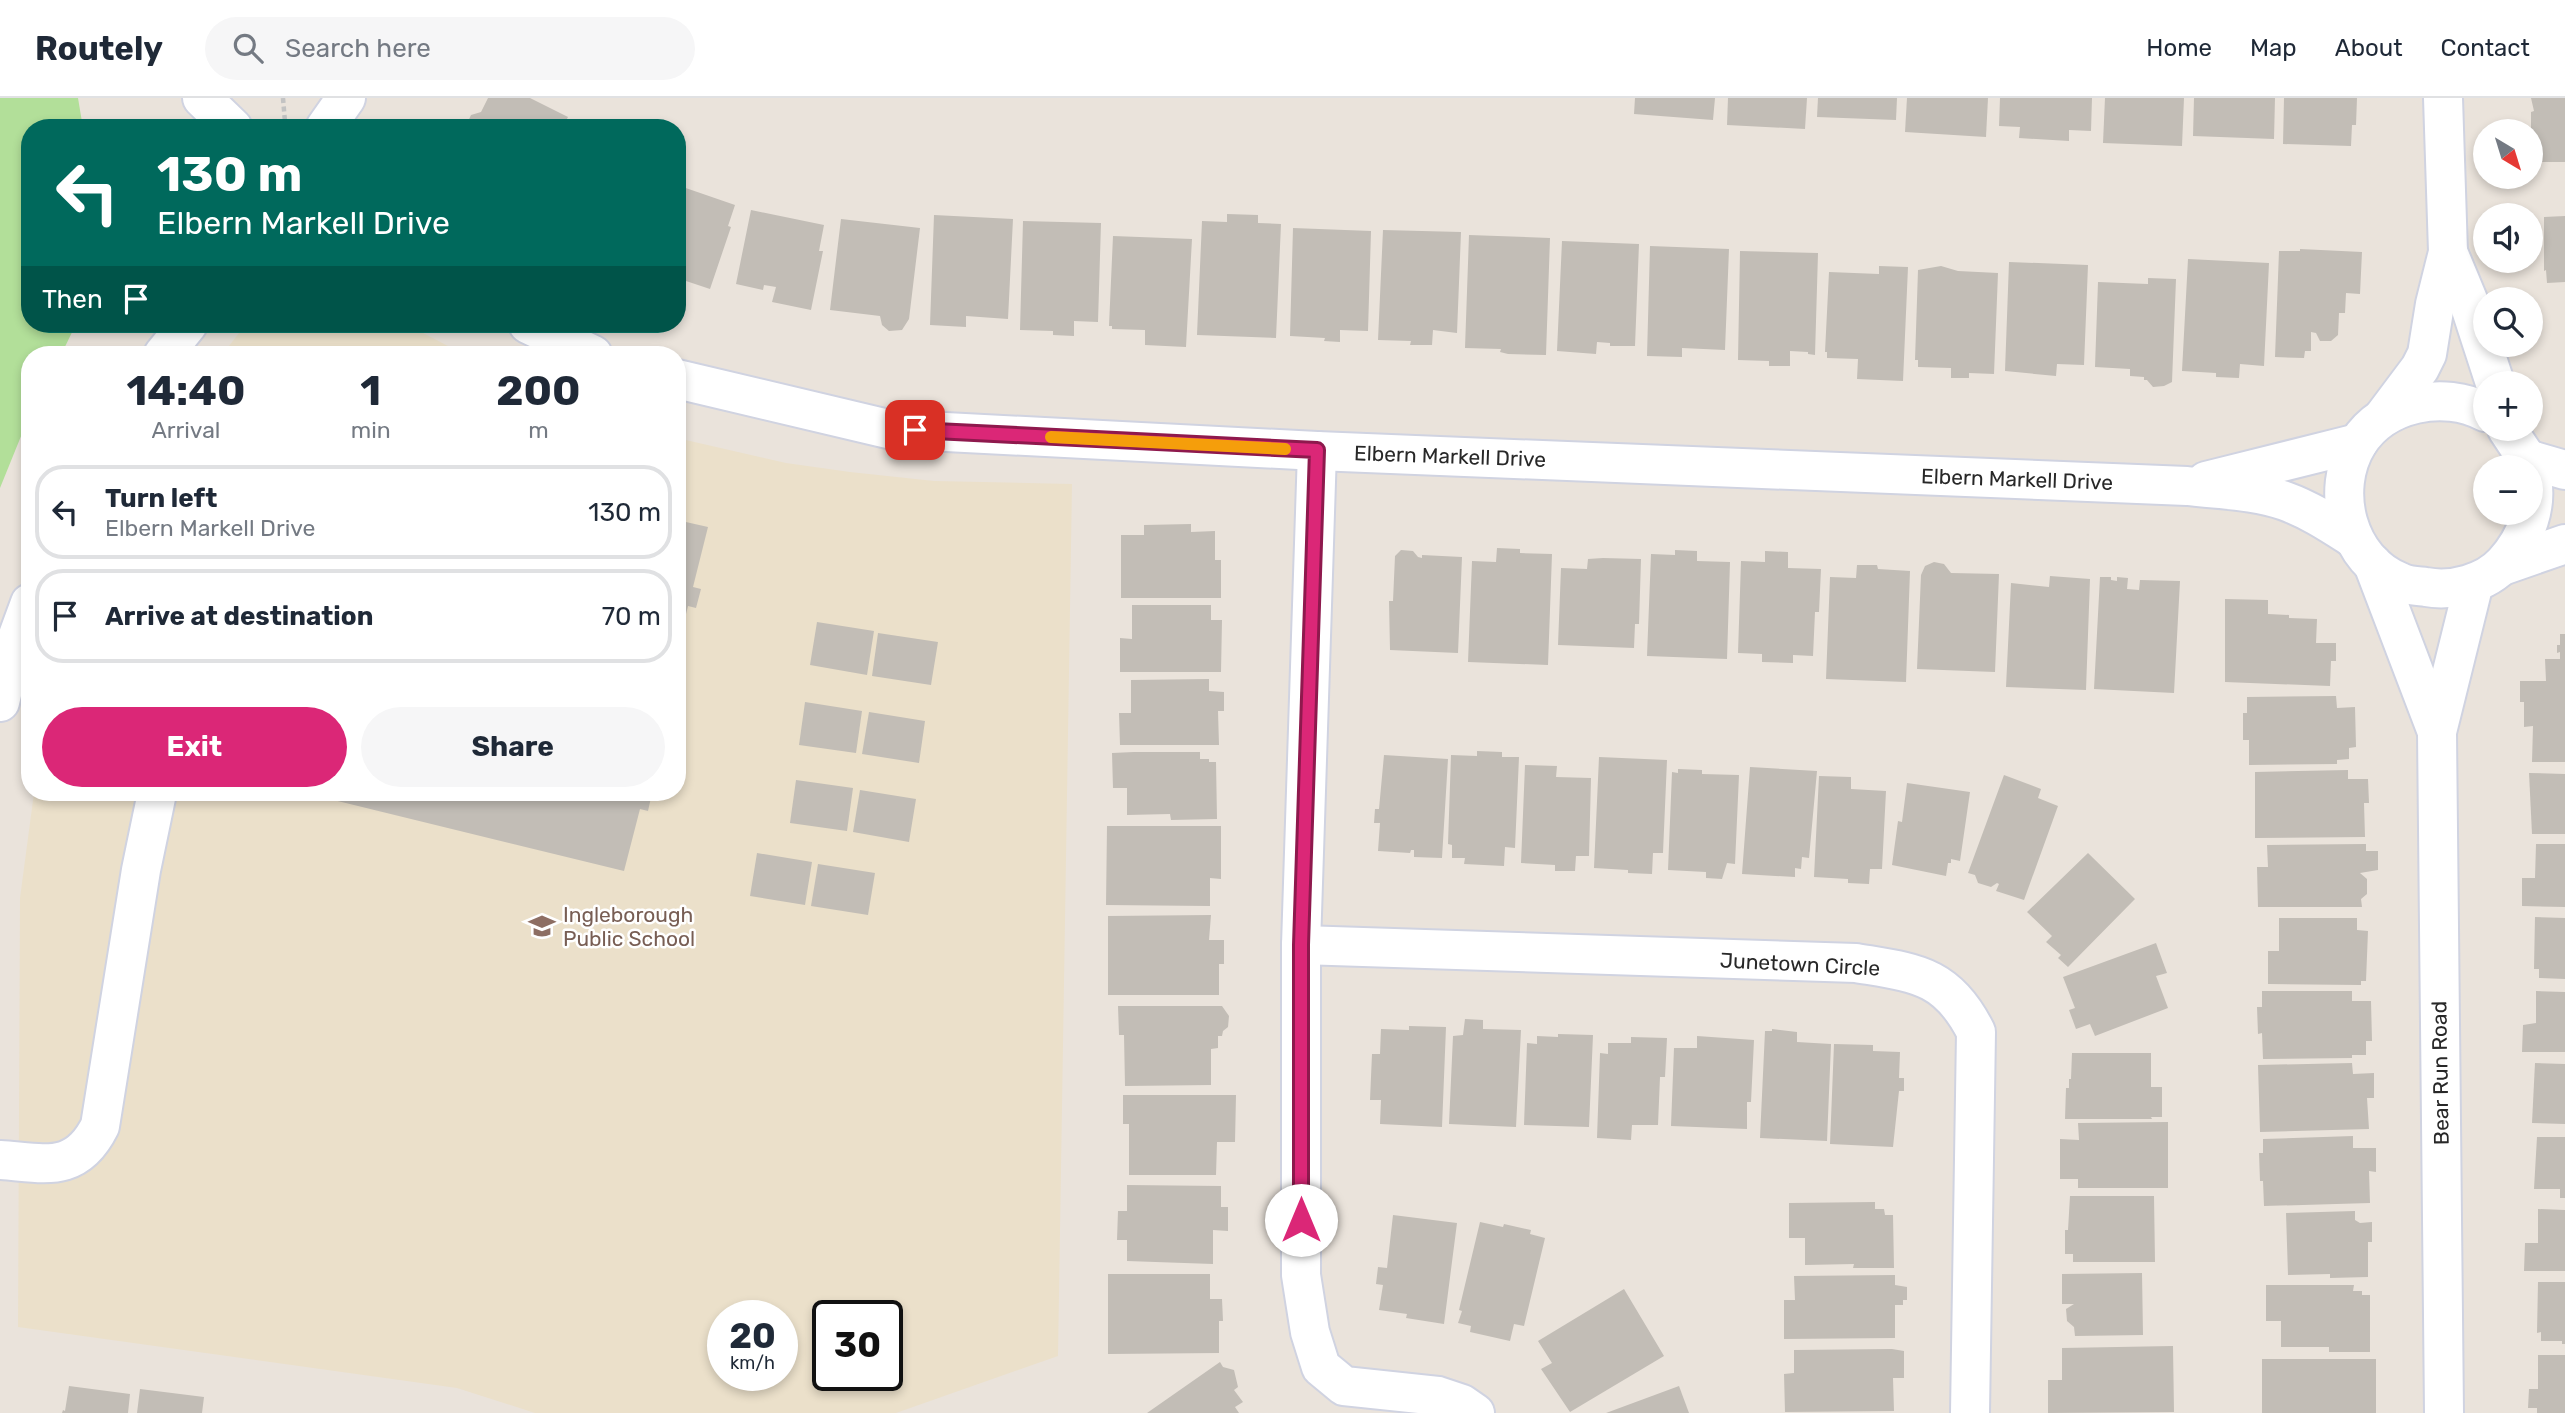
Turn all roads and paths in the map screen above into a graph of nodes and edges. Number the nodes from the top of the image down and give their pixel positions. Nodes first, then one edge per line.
1 (202, 98) edge
2 (284, 98) edge
3 (346, 98) edge
4 (2443, 98) edge
5 (224, 119) edge
6 (285, 119) edge
7 (331, 119) edge
8 (2448, 252) junction
9 (547, 333) edge
10 (574, 346) edge
11 (2491, 371) edge
12 (686, 381) edge
13 (2370, 431) junction
14 (2514, 442) edge
15 (1317, 450) junction
16 (2565, 470) edge
17 (2187, 486) junction
18 (2565, 544) edge
19 (2363, 551) junction
20 (2488, 574) junction
21 (21, 628) edge
22 (0, 702) edge
23 (2437, 732) junction
24 (155, 801) edge
25 (1301, 945) junction
26 (0, 1160) edge
27 (1475, 1413) edge
28 (1970, 1413) edge
29 (2444, 1413) edge

1 - 5 street
2 - 6 path
3 - 7 street
4 - 8 street
8 - 11 street
8 - 13 street
9 - 10 street
12 - 15 street, Elbern Markell Drive
13 - 14 street
13 - 17 street, Elbern Markell Drive
13 - 19 street
14 - 16 street
14 - 20 street
15 - 17 street, Elbern Markell Drive
15 - 25 street
17 - 19 street, Elbern Markell Drive
18 - 20 street
19 - 20 street
19 - 23 street, Bear Run Road
20 - 23 street, Bear Run Road
21 - 22 street
23 - 29 street, Bear Run Road
24 - 26 street
25 - 27 street
25 - 28 street, Junetown Circle

